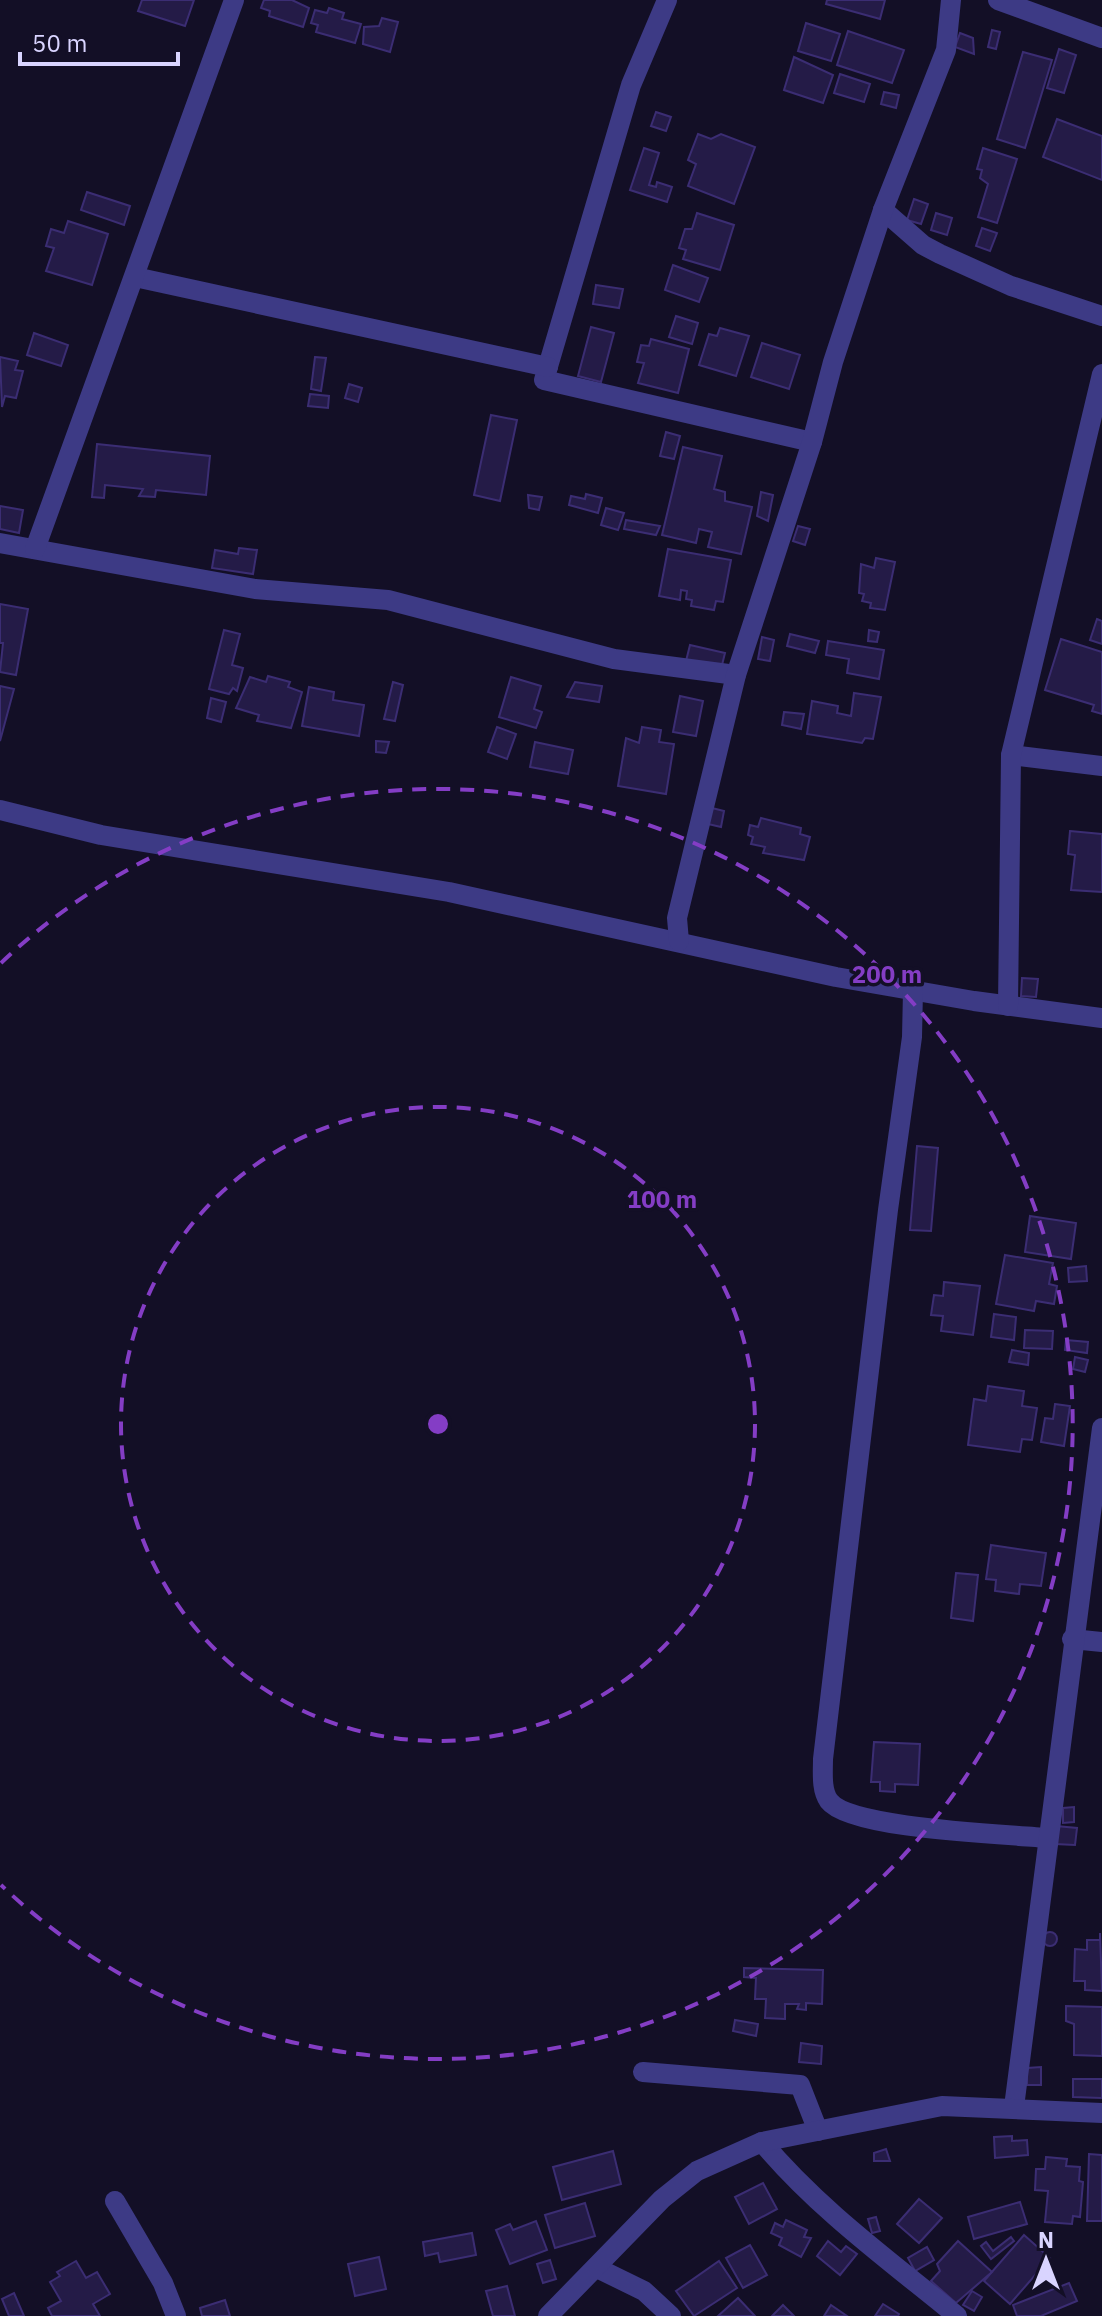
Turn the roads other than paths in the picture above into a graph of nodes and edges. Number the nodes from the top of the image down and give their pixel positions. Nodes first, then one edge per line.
1 (234, 0) edge
2 (667, 0) edge
3 (951, 0) edge
4 (998, 0) edge
5 (1102, 37) edge
6 (883, 210) junction
7 (135, 277) junction
8 (1102, 316) edge
9 (548, 367) junction
10 (1102, 374) edge
11 (812, 442) junction
12 (0, 543) edge
13 (35, 549) junction
14 (736, 675) junction
15 (1011, 755) junction
16 (1102, 766) edge
17 (0, 810) edge
18 (679, 941) junction
19 (913, 991) junction
20 (1008, 1006) junction
21 (1102, 1018) edge
22 (1102, 1428) edge
23 (1072, 1639) junction
24 (1102, 1642) edge
25 (1047, 1838) junction
26 (643, 2072) dead end
27 (1014, 2107) junction
28 (1102, 2113) edge
29 (818, 2131) junction
30 (762, 2142) junction
31 (115, 2201) dead end
32 (597, 2268) junction
33 (176, 2316) edge
34 (548, 2316) edge
35 (671, 2316) edge
36 (957, 2316) edge

1 - 7 street
2 - 9 street
3 - 6 street
4 - 5 street
6 - 8 street
6 - 11 street
7 - 9 street
7 - 13 street
9 - 11 street
10 - 15 street
11 - 14 street
12 - 13 street
13 - 14 street
14 - 18 street
15 - 16 street
15 - 20 street
17 - 18 street
18 - 19 street
19 - 20 street
19 - 25 street
20 - 21 street
22 - 23 street
23 - 24 street
23 - 25 street
25 - 27 street
26 - 29 street
27 - 28 street
27 - 29 street
29 - 30 street
30 - 32 street
30 - 36 street
31 - 33 street
32 - 34 street
32 - 35 street

